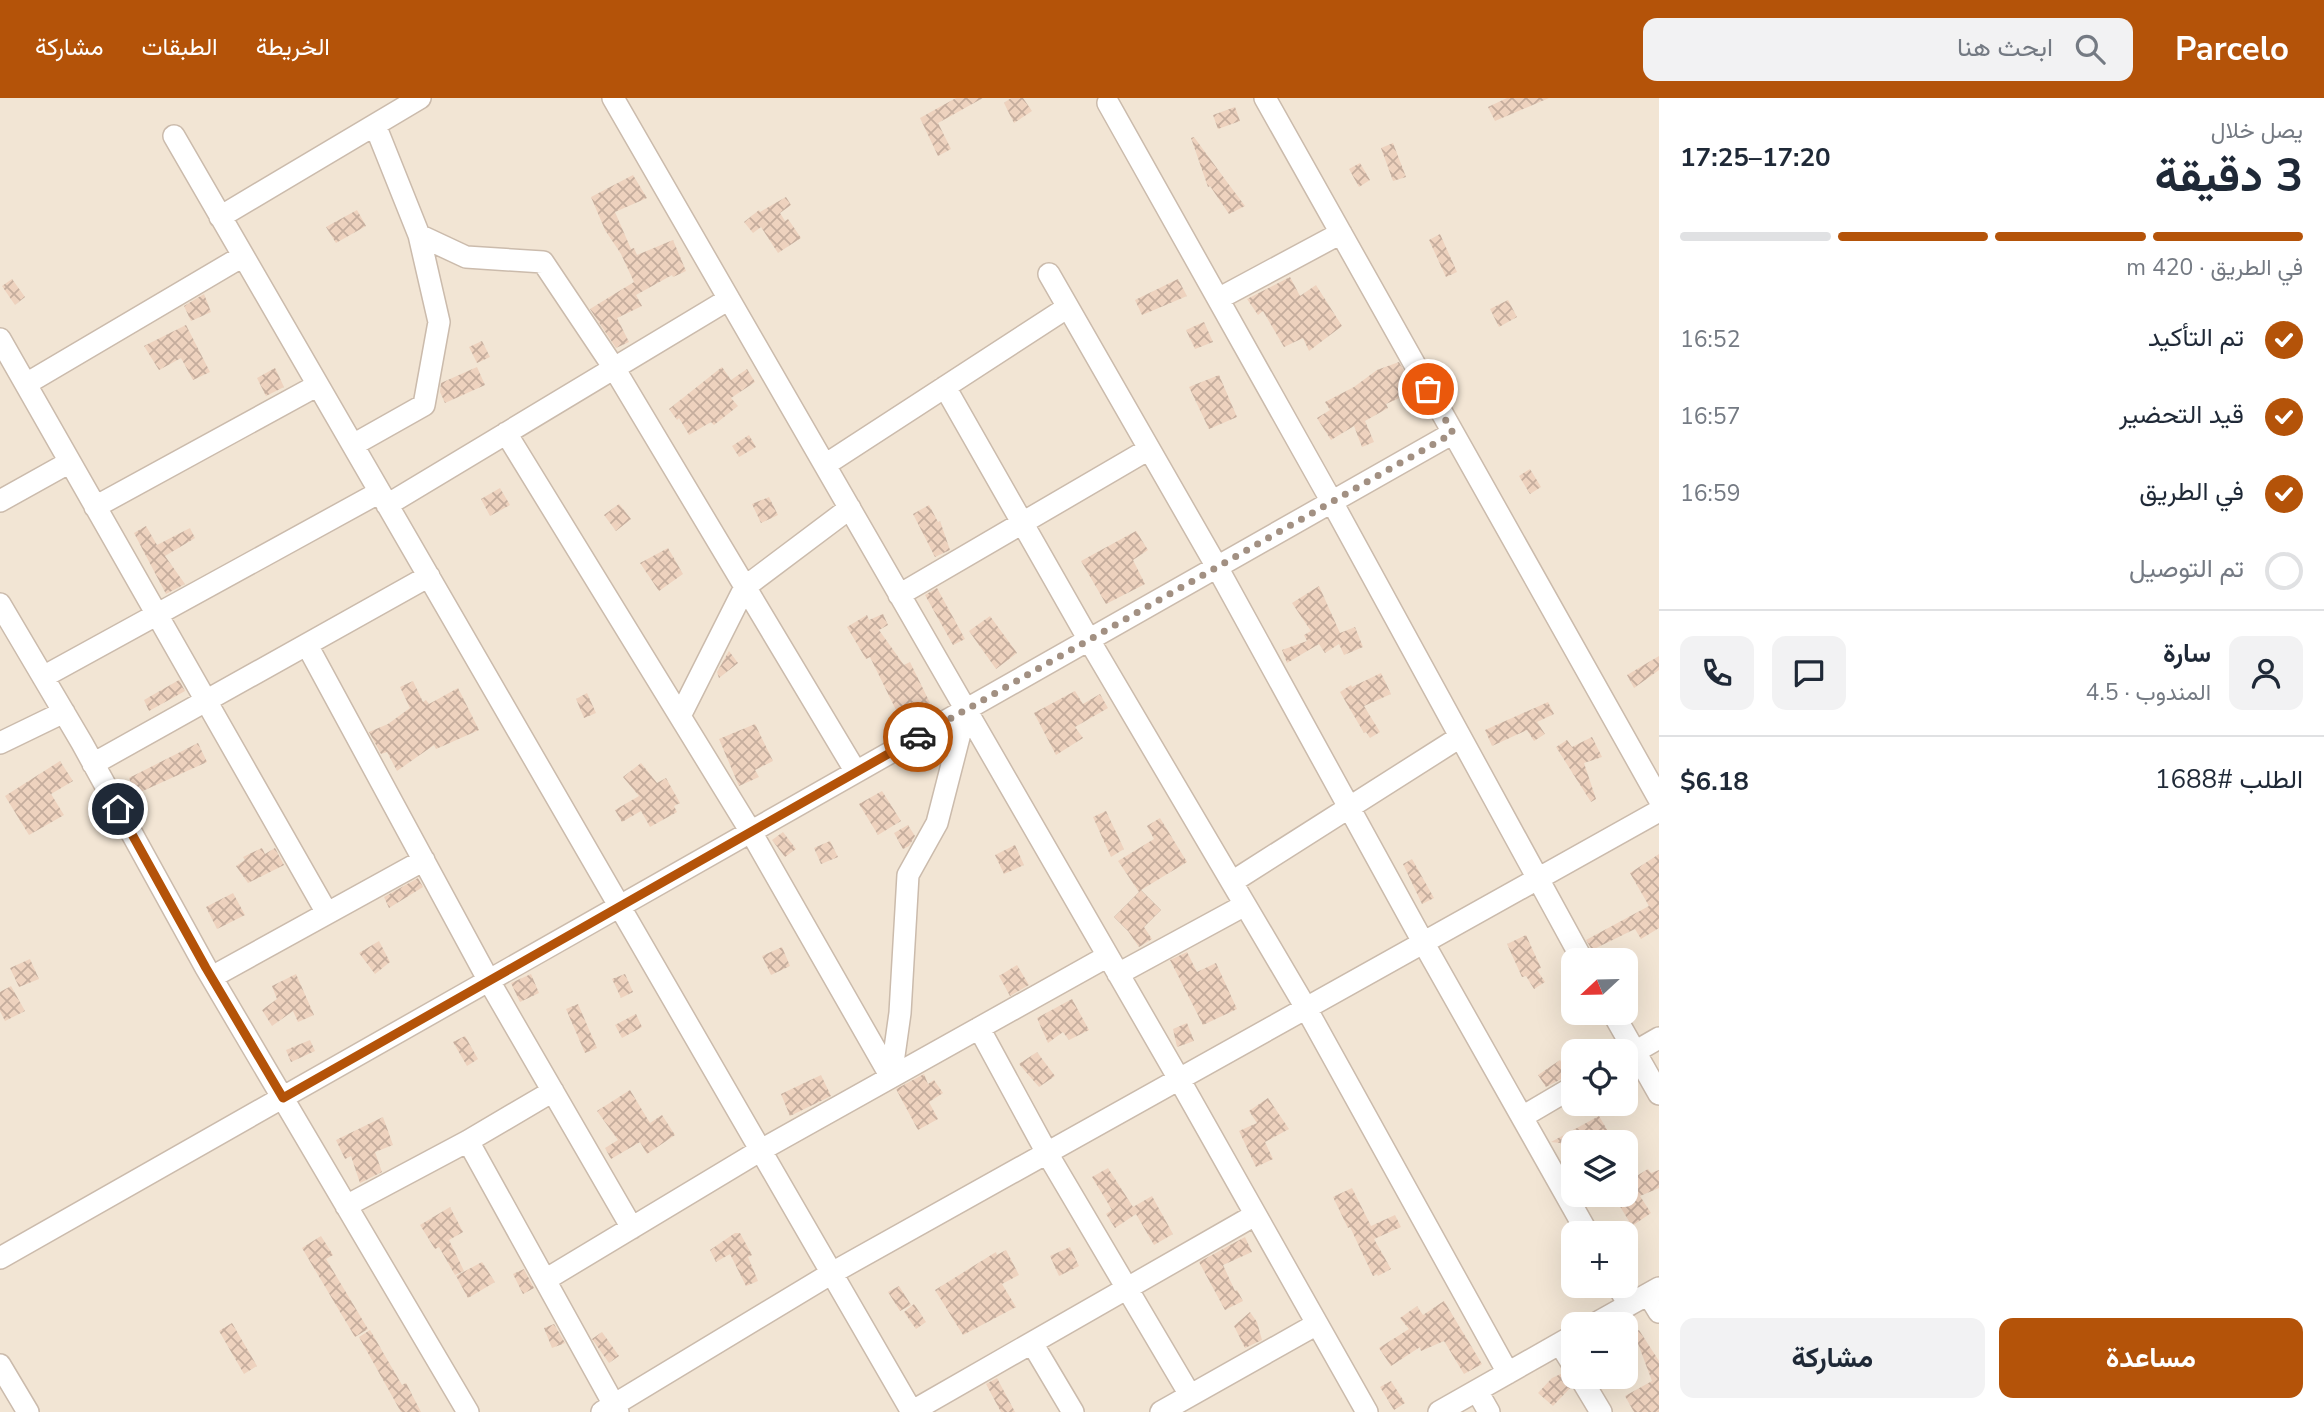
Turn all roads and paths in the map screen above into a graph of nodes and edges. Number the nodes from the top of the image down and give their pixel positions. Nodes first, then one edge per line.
1 (421, 98) edge
2 (613, 98) edge
3 (1265, 98) edge
4 (1108, 103) dead end
5 (375, 125) junction
6 (174, 136) dead end
7 (220, 216) junction
8 (1341, 233) junction
9 (419, 235) junction
10 (243, 256) junction
11 (1049, 274) dead end
12 (729, 299) junction
13 (1218, 299) junction
14 (1068, 307) junction
15 (0, 339) edge
16 (614, 368) junction
17 (26, 384) junction
18 (318, 385) junction
19 (945, 387) junction
20 (506, 433) junction
21 (1453, 433) junction
22 (353, 445) junction
23 (1149, 449) junction
24 (70, 462) junction
25 (825, 465) junction
26 (384, 498) junction
27 (0, 501) edge
28 (1332, 502) junction
29 (95, 507) junction
30 (850, 508) junction
31 (1023, 523) junction
32 (1217, 567) junction
33 (429, 576) junction
34 (746, 587) junction
35 (899, 595) junction
36 (0, 604) edge
37 (157, 614) junction
38 (1089, 640) junction
39 (307, 645) junction
40 (43, 677) junction
41 (206, 701) junction
42 (966, 710) junction
43 (64, 712) junction
44 (680, 716) junction
45 (1460, 737) junction
46 (0, 743) edge
47 (93, 764) junction
48 (856, 772) junction
49 (1659, 799) edge
50 (1349, 808) junction
51 (1659, 811) edge
52 (751, 832) junction
53 (424, 860) junction
54 (1537, 879) junction
55 (1232, 882) junction
56 (1245, 905) junction
57 (620, 906) junction
58 (327, 913) junction
59 (1423, 942) junction
60 (1576, 948) edge
61 (1113, 965) junction
62 (212, 977) junction
63 (489, 981) junction
64 (1306, 1008) junction
65 (979, 1028) junction
66 (1659, 1038) edge
67 (1638, 1050) edge
68 (1638, 1065) edge
69 (891, 1077) junction
70 (1179, 1079) junction
71 (553, 1091) junction
72 (1561, 1094) edge
73 (1659, 1094) edge
74 (283, 1098) junction
75 (1522, 1117) junction
76 (468, 1141) junction
77 (761, 1150) junction
78 (1046, 1153) junction
79 (346, 1206) junction
80 (1255, 1215) junction
81 (1581, 1221) edge
82 (632, 1228) junction
83 (0, 1258) edge
84 (832, 1273) junction
85 (545, 1280) junction
86 (1127, 1289) junction
87 (1625, 1298) edge
88 (1656, 1298) edge
89 (1629, 1305) junction
90 (1616, 1312) edge
91 (1317, 1324) junction
92 (1032, 1343) junction
93 (1561, 1343) edge
94 (0, 1365) edge
95 (1508, 1373) junction
96 (1587, 1389) edge
97 (1476, 1391) junction
98 (8, 1395) edge
99 (1190, 1395) junction
100 (611, 1410) edge
101 (28, 1412) edge
102 (468, 1412) edge
103 (912, 1412) edge
104 (1073, 1412) edge
105 (1161, 1412) edge
106 (1367, 1412) edge
107 (1439, 1412) edge
108 (1489, 1412) edge
109 (1601, 1412) edge

1 - 5 street
2 - 12 street
3 - 8 street
4 - 13 street
5 - 7 street
5 - 9 street
6 - 7 street
7 - 10 street
8 - 13 street
8 - 21 street
9 - 16 street
9 - 22 street
10 - 17 street
10 - 18 street
11 - 14 street
12 - 16 street
12 - 25 street
13 - 28 street
14 - 19 street
14 - 23 street
15 - 17 street
16 - 20 street
16 - 34 street
17 - 24 street
18 - 22 street
18 - 29 street
19 - 25 street
19 - 31 street
20 - 26 street
20 - 44 street
21 - 28 street
21 - 49 street
22 - 26 street
23 - 31 street
23 - 32 street
24 - 27 street
24 - 29 street
25 - 30 street
26 - 33 street
26 - 37 street
28 - 32 street
28 - 45 street
29 - 37 street
30 - 34 street
30 - 35 street
31 - 35 street
31 - 38 street
32 - 38 street
32 - 50 street
33 - 39 street
33 - 57 street
34 - 44 street
34 - 48 street
35 - 42 street
36 - 40 street
37 - 40 street
37 - 41 street
38 - 42 street
38 - 55 street
39 - 41 street
39 - 53 street
40 - 43 street
41 - 47 street
41 - 58 street
42 - 48 street
42 - 61 street
42 - 69 street
43 - 46 street
43 - 47 street
44 - 52 street
45 - 50 street
45 - 54 street
47 - 62 street
48 - 52 street
50 - 55 street
50 - 59 street
51 - 54 street
52 - 57 street
52 - 69 street
53 - 58 street
53 - 63 street
54 - 59 street
54 - 60 street
55 - 56 street
56 - 61 street
56 - 64 street
57 - 63 street
57 - 77 street
58 - 62 street
59 - 64 street
59 - 75 street
61 - 65 street
61 - 70 street
62 - 74 street
63 - 71 street
63 - 74 street
64 - 70 street
64 - 95 street
65 - 69 street
65 - 78 street
66 - 67 street
68 - 73 street
69 - 77 street
70 - 78 street
70 - 80 street
71 - 76 street
71 - 82 street
72 - 75 street
74 - 79 street
74 - 83 street
75 - 81 street
76 - 79 street
76 - 85 street
77 - 82 street
77 - 84 street
78 - 84 street
78 - 86 street
79 - 102 street
80 - 86 street
80 - 91 street
82 - 85 street
84 - 100 street
84 - 103 street
85 - 100 street
86 - 92 street
86 - 99 street
87 - 89 street
88 - 89 street
89 - 90 street
91 - 99 street
91 - 106 street
92 - 103 street
92 - 104 street
93 - 95 street
94 - 98 street
95 - 97 street
96 - 109 street
97 - 107 street
97 - 108 street
98 - 101 street
99 - 105 street

